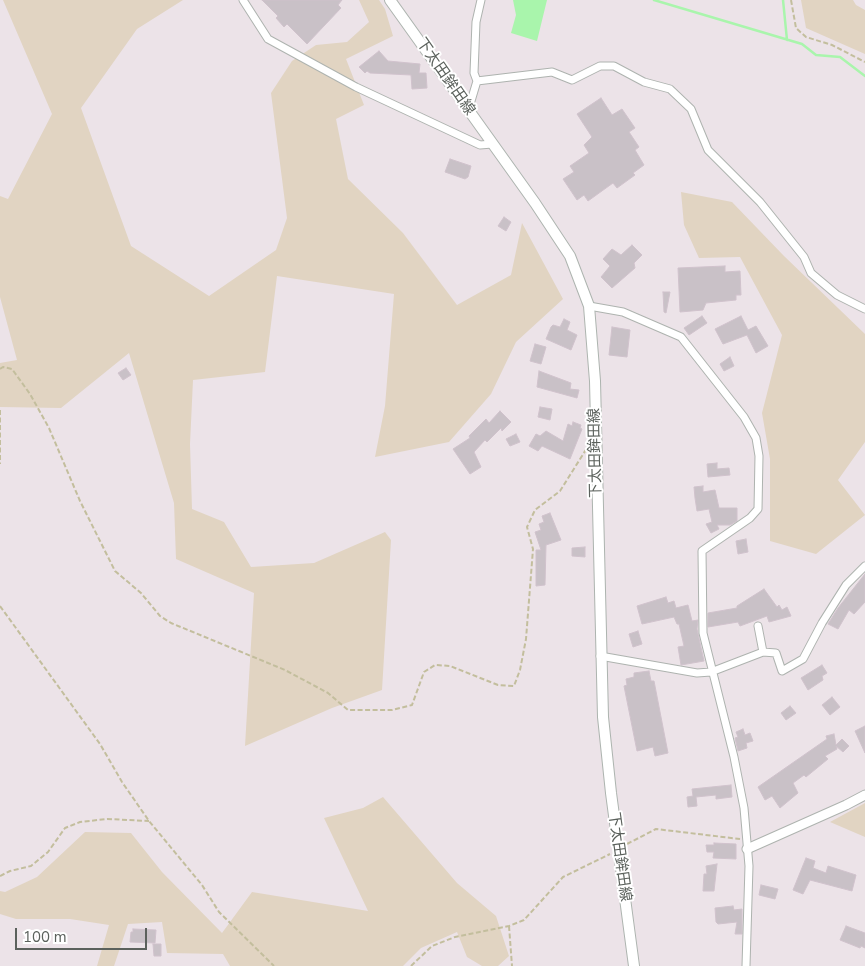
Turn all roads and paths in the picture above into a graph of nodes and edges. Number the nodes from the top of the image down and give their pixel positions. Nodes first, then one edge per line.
1 (243, 0) edge
2 (390, 0) edge
3 (482, 0) edge
4 (791, 0) edge
5 (865, 62) edge
6 (477, 81) junction
7 (468, 111) junction
8 (492, 144) junction
9 (589, 306) junction
10 (865, 309) edge
11 (0, 369) edge
12 (0, 410) edge
13 (596, 436) junction
14 (0, 464) edge
15 (865, 566) edge
16 (0, 606) edge
17 (758, 626) dead end
18 (763, 652) junction
19 (600, 656) junction
20 (711, 672) junction
21 (865, 795) edge
22 (149, 821) junction
23 (747, 844) junction
24 (618, 850) junction
25 (0, 876) edge
26 (509, 926) junction
27 (274, 966) edge
28 (411, 966) edge
29 (512, 966) edge
30 (634, 966) edge
31 (746, 966) edge

1 - 8 street
2 - 7 main road, 下太田鉾田線
3 - 6 street
4 - 5 path
6 - 7 street
6 - 10 street
7 - 8 main road, 下太田鉾田線
8 - 9 main road, 下太田鉾田線
9 - 13 main road, 下太田鉾田線
9 - 20 street
11 - 13 path
12 - 14 path
13 - 19 main road, 下太田鉾田線
15 - 18 street
16 - 22 path
17 - 18 street
18 - 20 street
19 - 20 street
19 - 24 main road, 下太田鉾田線
20 - 23 street
21 - 23 street
22 - 25 path
22 - 27 path
23 - 24 path
23 - 31 street
24 - 26 path
24 - 30 main road, 下太田鉾田線
26 - 28 path
26 - 29 path

